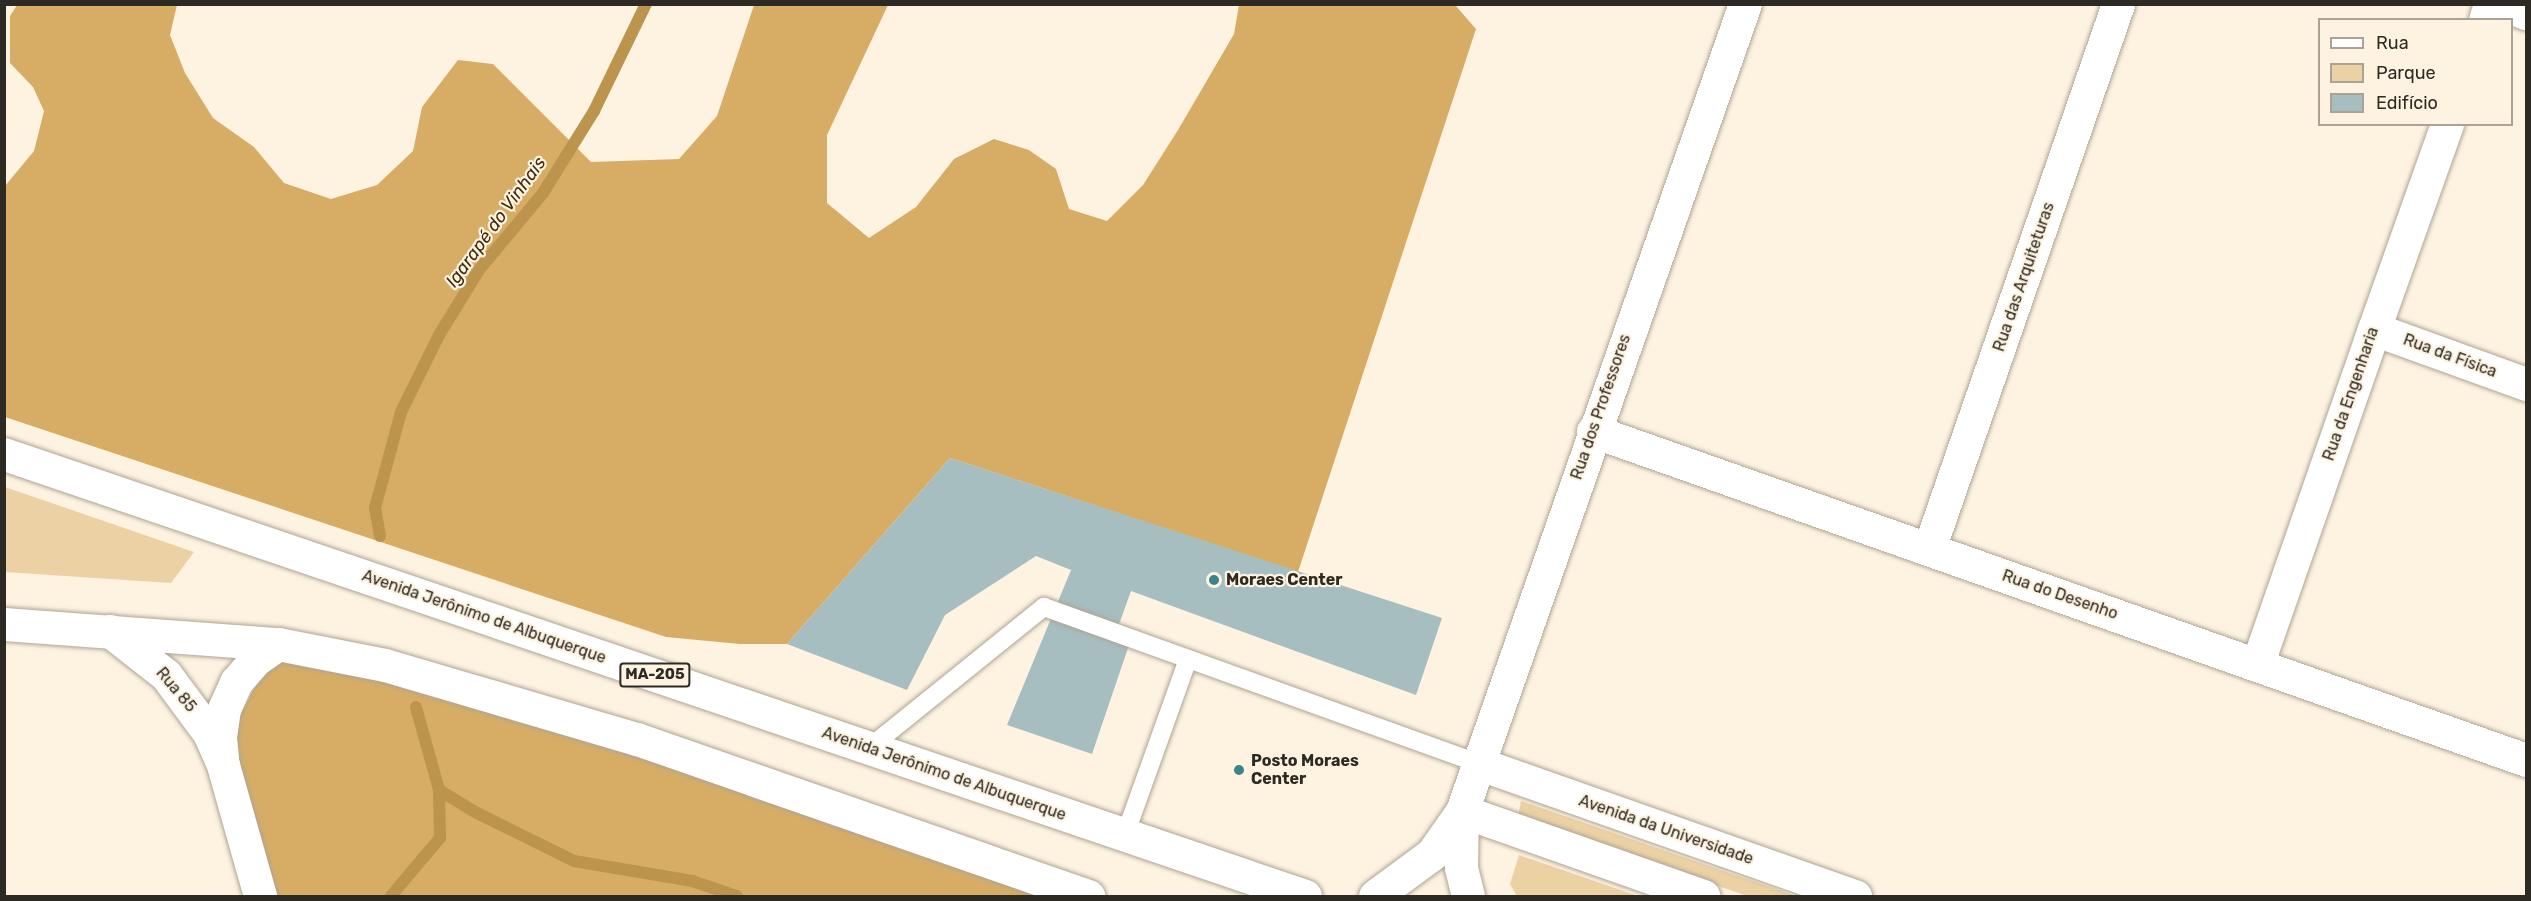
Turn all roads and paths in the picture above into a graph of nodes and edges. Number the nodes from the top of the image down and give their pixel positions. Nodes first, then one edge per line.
1 (1745, 4) edge
2 (2118, 4) edge
3 (2502, 4) edge
4 (2526, 13) edge
5 (2446, 126) edge
6 (2374, 329) junction
7 (2526, 384) edge
8 (1593, 431) junction
9 (4, 454) edge
10 (1929, 549) junction
11 (4, 624) edge
12 (110, 631) junction
13 (278, 644) junction
14 (1188, 659) junction
15 (2257, 665) junction
16 (869, 748) junction
17 (2526, 760) edge
18 (1477, 763) junction
19 (223, 765) junction
20 (1462, 811) junction
21 (1125, 835) junction
22 (260, 897) edge
23 (1089, 897) edge
24 (1305, 897) edge
25 (1375, 897) edge
26 (1468, 897) edge
27 (1704, 897) edge
28 (1855, 897) edge

1 - 8 street, Rua dos Professores
2 - 10 street, Rua das Arquiteturas
3 - 4 street
5 - 6 street, Rua da Engenharia
6 - 7 street, Rua da Física
6 - 15 street, Rua da Engenharia
8 - 10 street, Rua do Desenho
8 - 18 street, Rua dos Professores
9 - 16 street, Avenida Jerônimo de Albuquerque / MA-205
10 - 15 street, Rua do Desenho
11 - 12 street
12 - 13 street
12 - 19 street, Rua 85
13 - 19 street, Rua 85
13 - 23 street
14 - 16 lane
14 - 18 lane
14 - 21 lane
15 - 17 street, Rua do Desenho
16 - 21 street, Avenida Jerônimo de Albuquerque / MA-205
18 - 20 street, Rua dos Professores
18 - 28 street, Avenida da Universidade
19 - 22 street, Rua 85
20 - 25 street, Rua dos Professores
20 - 26 street, Rua dos Professores
20 - 27 street
21 - 24 street, Avenida Jerônimo de Albuquerque / MA-205

